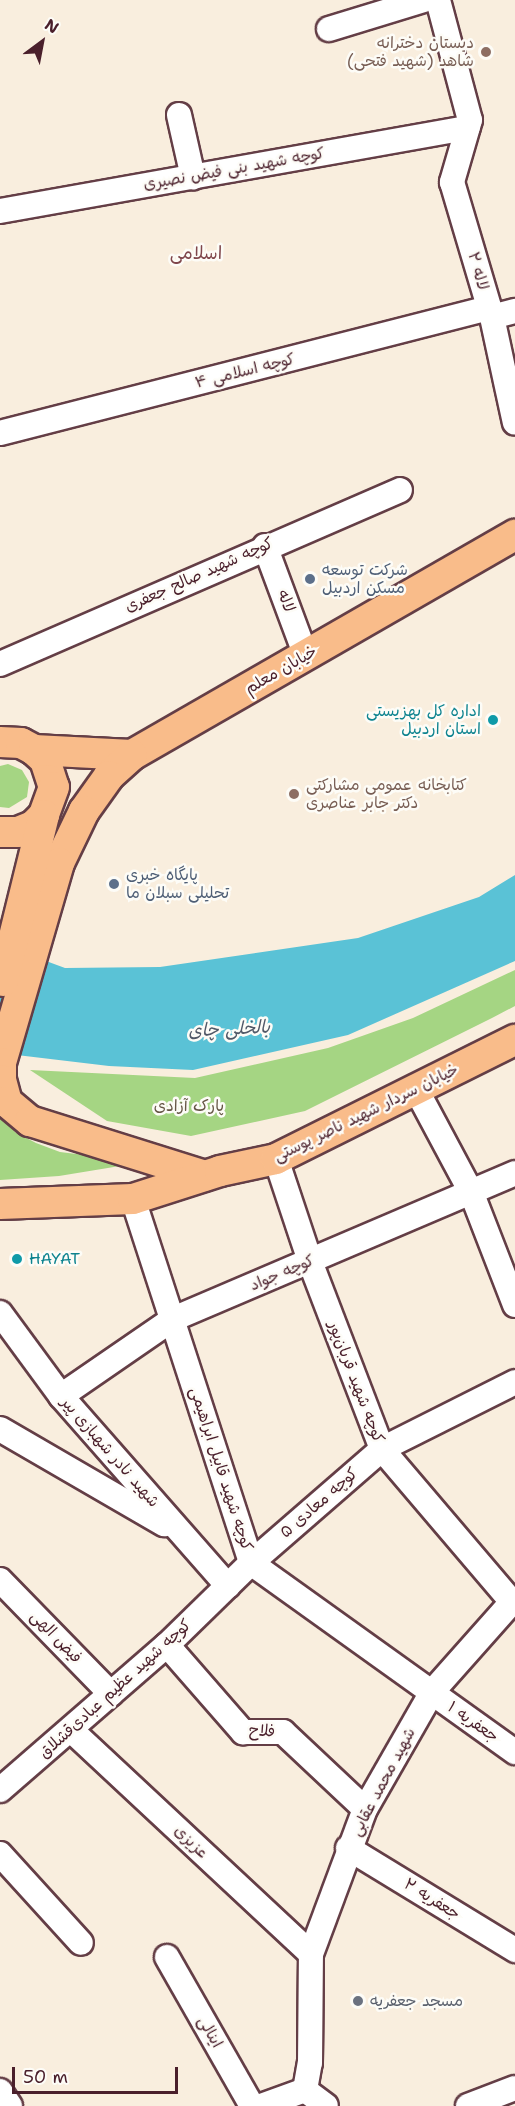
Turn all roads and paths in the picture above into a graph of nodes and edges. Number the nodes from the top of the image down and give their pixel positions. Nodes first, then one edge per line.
1 (424, 0) edge
2 (438, 0) edge
3 (329, 29) dead end
4 (179, 115) dead end
5 (469, 124) junction
6 (193, 177) junction
7 (0, 211) edge
8 (515, 311) edge
9 (490, 313) junction
10 (515, 423) edge
11 (0, 433) edge
12 (400, 490) dead end
13 (515, 535) edge
14 (265, 546) junction
15 (306, 656) junction
16 (0, 664) edge
17 (0, 742) edge
18 (34, 750) junction
19 (132, 755) junction
20 (44, 815) junction
21 (0, 832) edge
22 (29, 928) junction
23 (0, 993) edge
24 (515, 1040) edge
25 (1, 1063) edge
26 (417, 1091) junction
27 (276, 1159) junction
28 (515, 1173) edge
29 (205, 1176) junction
30 (472, 1194) junction
31 (133, 1199) junction
32 (0, 1204) edge
33 (310, 1262) junction
34 (515, 1305) edge
35 (0, 1313) edge
36 (173, 1319) junction
37 (515, 1382) edge
38 (61, 1396) junction
39 (0, 1429) edge
40 (382, 1449) junction
41 (181, 1534) junction
42 (251, 1563) junction
43 (0, 1580) edge
44 (228, 1586) junction
45 (513, 1602) joint
46 (167, 1645) junction
47 (432, 1692) junction
48 (111, 1694) junction
49 (70, 1730) junction
50 (515, 1752) edge
51 (0, 1790) edge
52 (365, 1809) junction
53 (348, 1848) junction
54 (0, 1854) edge
55 (81, 1943) dead end
56 (515, 1950) edge
57 (311, 1954) junction
58 (167, 1958) dead end
59 (515, 2088) edge
60 (305, 2090) junction
61 (0, 2091) edge
62 (10, 2106) edge
63 (252, 2106) edge
64 (261, 2106) edge
65 (326, 2106) edge
66 (468, 2106) edge

1 - 3 street
2 - 5 street
4 - 6 street
5 - 6 street, کوچه شهید بنی فیض نصیری
5 - 9 street, لاله ۲
6 - 7 street, کوچه شهید بنی فیض نصیری
8 - 9 street, کوچه اسلامی ۴
9 - 10 street, لاله ۲
9 - 11 street, کوچه اسلامی ۴
12 - 14 street, کوچه شهید صالح جعفری
13 - 15 main road, خیابان معلم
14 - 15 street, لاله
14 - 16 street, کوچه شهید صالح جعفری
15 - 19 main road, خیابان معلم
17 - 18 main road
18 - 19 main road
18 - 20 main road
19 - 22 main road, خیابان معلم
20 - 21 main road
20 - 22 main road
22 - 23 main road
22 - 25 main road
24 - 26 main road, خیابان سردار شهید ناصر پوستی
25 - 29 main road
26 - 27 main road, خیابان سردار شهید ناصر پوستی
26 - 30 street
27 - 29 main road, خیابان سردار شهید ناصر پوستی
27 - 33 street, کوچه شهید قربان‌پور
28 - 30 street, کوچه جواد
29 - 31 main road, خیابان سردار شهید ناصر پوستی
30 - 33 street, کوچه جواد
30 - 34 street
31 - 32 main road, خیابان سردار شهید ناصر پوستی
31 - 36 street, کوچه شهید قابیل ابراهیمی
33 - 36 street, کوچه جواد
33 - 40 street, کوچه شهید قربان‌پور
35 - 38 street, شهید نادر شهبازی پیر
36 - 38 street, کوچه جواد
36 - 42 street, کوچه شهید قابیل ابراهیمی
37 - 40 street, کوچه معادی ۵
38 - 41 street, شهید نادر شهبازی پیر
39 - 41 street
40 - 42 street, کوچه معادی ۵
40 - 45 street, کوچه شهید قربان‌پور
41 - 44 street, شهید نادر شهبازی پیر
42 - 44 street, کوچه معادی ۵
42 - 47 street, کوچه شهید قابیل ابراهیمی
43 - 48 street, فیض الهی
44 - 46 street, کوچه شهید عظیم عبادی‌قشلاق
45 - 47 street, شهید محمد عقابی
46 - 48 street, کوچه شهید عظیم عبادی‌قشلاق
46 - 52 street, فلاح
47 - 50 street, جعفریه ۱
47 - 52 street, شهید محمد عقابی
48 - 49 street, کوچه شهید عظیم عبادی‌قشلاق
49 - 51 street, کوچه شهید عظیم عبادی‌قشلاق
49 - 57 street, عزیزی
52 - 53 street, شهید محمد عقابی
53 - 56 street, جعفریه ۲
53 - 57 street, شهید محمد عقابی
54 - 55 street
57 - 60 street, شهید محمد عقابی
58 - 63 street, اینالی
59 - 66 street
60 - 64 street
60 - 65 street
61 - 62 street

